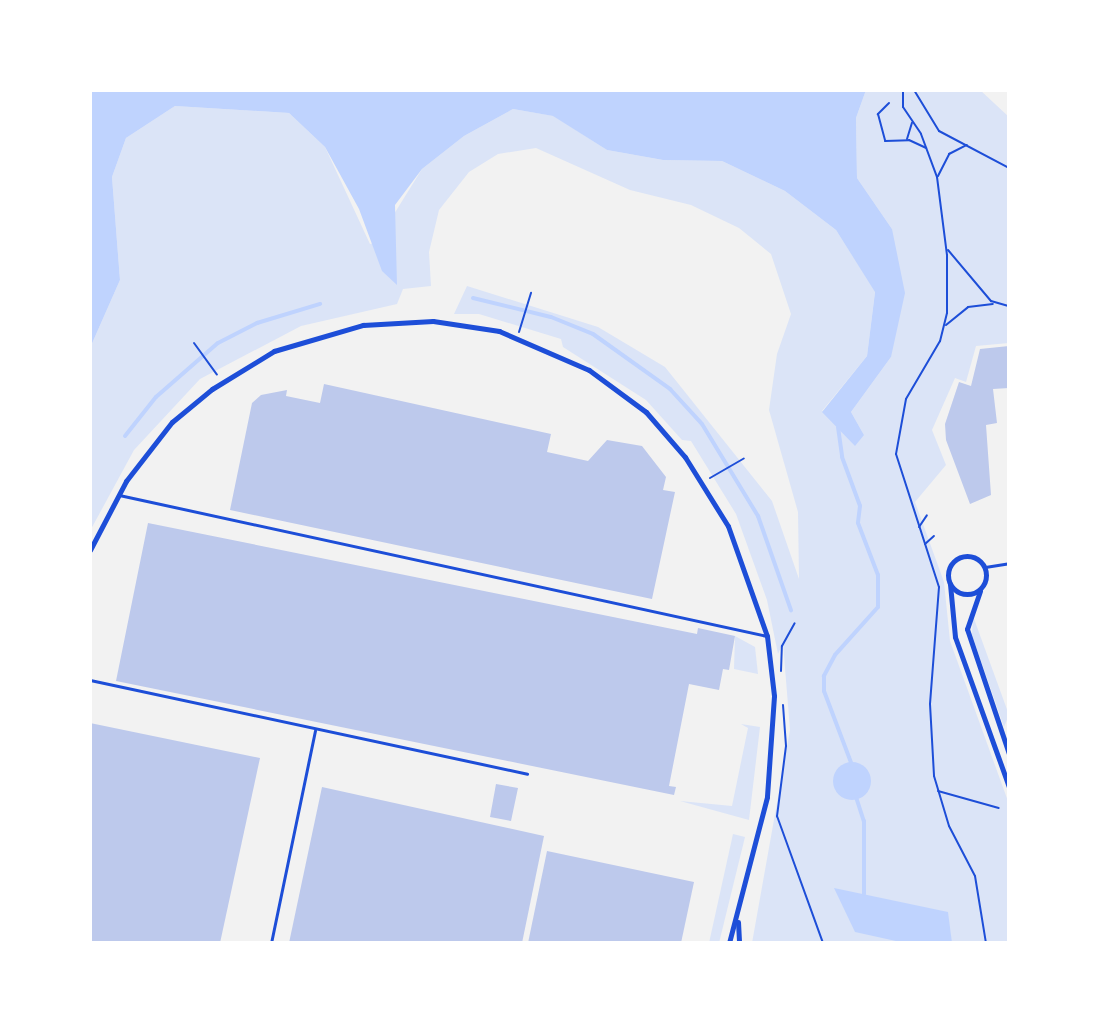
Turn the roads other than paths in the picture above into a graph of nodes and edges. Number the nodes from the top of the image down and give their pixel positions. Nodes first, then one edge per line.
1 (119, 495) junction
2 (90, 550) edge
3 (1009, 563) edge
4 (985, 567) junction
5 (950, 584) junction
6 (980, 591) junction
7 (767, 636) junction
8 (90, 680) edge
9 (315, 730) junction
10 (1009, 754) edge
11 (527, 774) dead end
12 (1009, 787) edge
13 (738, 917) junction
14 (271, 943) edge
15 (729, 943) edge
16 (739, 943) edge

1 - 2 street
1 - 7 lane
1 - 7 street
3 - 4 lane
4 - 5 street
4 - 6 street
5 - 6 street
5 - 12 street
6 - 10 street
7 - 13 street
8 - 9 lane
9 - 11 lane
9 - 14 lane
13 - 15 street
13 - 16 street

